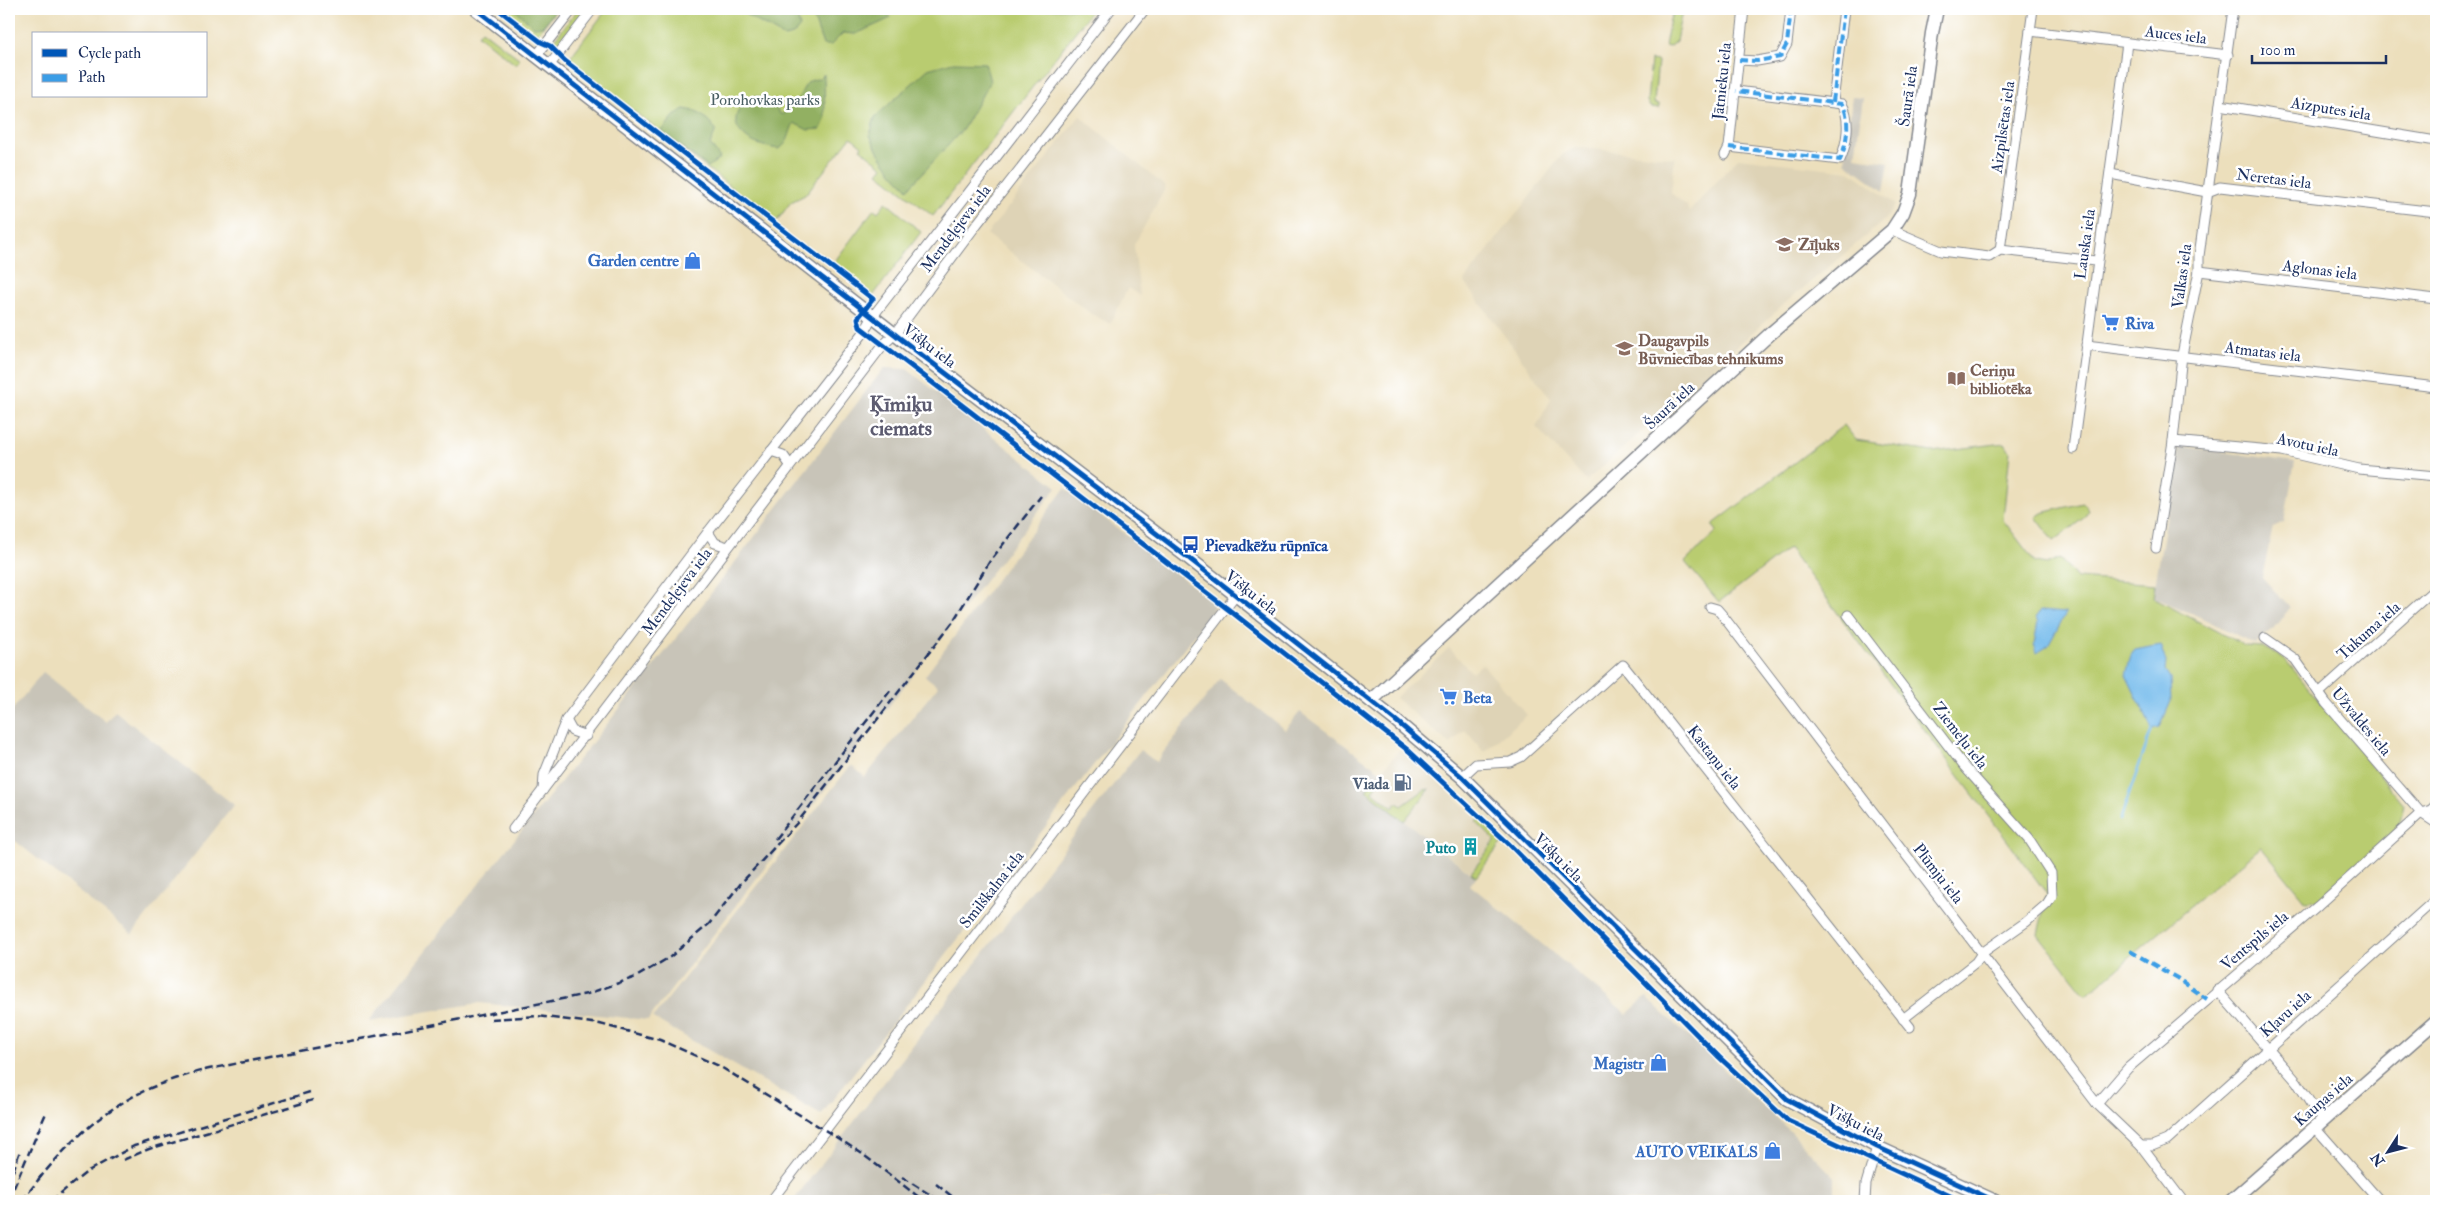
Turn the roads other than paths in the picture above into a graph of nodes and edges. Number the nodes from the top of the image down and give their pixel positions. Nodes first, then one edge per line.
1 (476, 9) edge
2 (573, 9) edge
3 (593, 9) edge
4 (1111, 9) edge
5 (1145, 9) edge
6 (1744, 9) edge
7 (1791, 9) edge
8 (1844, 9) edge
9 (1937, 9) edge
10 (2033, 9) edge
11 (2233, 9) edge
12 (2030, 30) junction
13 (2127, 43) junction
14 (2228, 55) junction
15 (537, 56) junction
16 (1739, 60) junction
17 (549, 66) junction
18 (1736, 91) junction
19 (1833, 102) junction
20 (2220, 105) junction
21 (2436, 141) edge
22 (2110, 174) junction
23 (2207, 192) junction
24 (2436, 212) edge
25 (1892, 230) junction
26 (2000, 250) junction
27 (2096, 261) junction
28 (2200, 271) junction
29 (2436, 299) edge
30 (873, 316) junction
31 (895, 334) junction
32 (2086, 345) junction
33 (2182, 355) junction
34 (2436, 387) edge
35 (2173, 441) junction
36 (2073, 449) dead end
37 (771, 451) junction
38 (790, 466) junction
39 (2436, 476) edge
40 (708, 532) junction
41 (728, 547) junction
42 (2156, 548) dead end
43 (2436, 588) edge
44 (1236, 595) junction
45 (1710, 607) dead end
46 (1848, 615) dead end
47 (2265, 638) dead end
48 (2320, 693) junction
49 (1371, 701) junction
50 (566, 720) junction
51 (586, 736) junction
52 (1462, 777) junction
53 (543, 790) junction
54 (2436, 805) edge
55 (2421, 814) junction
56 (2436, 823) edge
57 (513, 829) dead end
58 (2436, 899) edge
59 (1982, 953) junction
60 (2217, 990) junction
61 (1903, 1019) junction
62 (2436, 1021) edge
63 (1910, 1027) dead end
64 (2269, 1048) junction
65 (2097, 1104) junction
66 (2320, 1123) junction
67 (2141, 1146) junction
68 (1878, 1148) junction
69 (771, 1201) edge
70 (1865, 1201) edge
71 (1995, 1201) edge
72 (2183, 1201) edge
73 (2231, 1201) edge
74 (2380, 1201) edge

1 - 15 street, Višķu iela
2 - 15 street
3 - 17 street
4 - 30 street, Mendeļejeva iela
5 - 31 street, Mendeļejeva iela
6 - 16 street, Jātnieku iela
7 - 16 street
8 - 19 street
9 - 25 street, Šaurā iela
10 - 12 street, Aizpilsētas iela
11 - 14 street, Valkas iela
12 - 13 street, Auces iela
12 - 26 street, Aizpilsētas iela
13 - 14 street, Auces iela
13 - 22 street, Lauska iela
14 - 20 street, Valkas iela
15 - 17 street, Višķu iela
16 - 18 street, Jātnieku iela
17 - 30 street, Višķu iela
18 - 19 street
18 - 19 street, Jātnieku iela
20 - 21 street, Aizputes iela
20 - 23 street, Valkas iela
22 - 23 street, Neretas iela
22 - 27 street, Lauska iela
23 - 24 street, Neretas iela
23 - 28 street, Valkas iela
25 - 26 street
25 - 49 street, Šaurā iela
26 - 27 street
27 - 32 street, Lauska iela
28 - 29 street, Aglonas iela
28 - 33 street, Valkas iela
30 - 31 street, Višķu iela
30 - 37 street, Mendeļejeva iela
31 - 38 street, Mendeļejeva iela
31 - 44 street, Višķu iela
32 - 33 street, Atmatas iela
32 - 36 street, Lauska iela
33 - 34 street, Atmatas iela
33 - 35 street, Valkas iela
35 - 39 street, Avotu iela
35 - 42 street, Valkas iela
37 - 38 street
37 - 40 street, Mendeļejeva iela
38 - 41 street, Mendeļejeva iela
40 - 41 street
40 - 50 street, Mendeļejeva iela
41 - 51 street, Mendeļejeva iela
43 - 48 street, Tukuma iela
44 - 49 street, Višķu iela
44 - 69 street, Smilškalna iela
45 - 59 street, Plūmju iela
46 - 59 street, Ziemeļu iela
47 - 48 street, Užvaldes iela
48 - 55 street, Užvaldes iela
49 - 52 street, Višķu iela
50 - 51 street
50 - 53 street, Mendeļejeva iela
51 - 53 street, Mendeļejeva iela
52 - 61 street, Kastaņu iela
52 - 68 street, Višķu iela
53 - 57 street
54 - 55 street, Ventspils iela
55 - 56 street, Užvaldes iela
55 - 60 street, Ventspils iela
58 - 64 street, Kļavu iela
59 - 61 street
59 - 65 street, Plūmju iela
60 - 64 street
60 - 65 street, Ventspils iela
61 - 63 street, Kastaņu iela
62 - 66 street, Kauņas iela
64 - 66 street
64 - 67 street, Kļavu iela
65 - 67 street, Plūmju iela
66 - 73 street, Kauņas iela
66 - 74 street
67 - 72 street, Plūmju iela
68 - 70 street
68 - 71 street, Višķu iela

